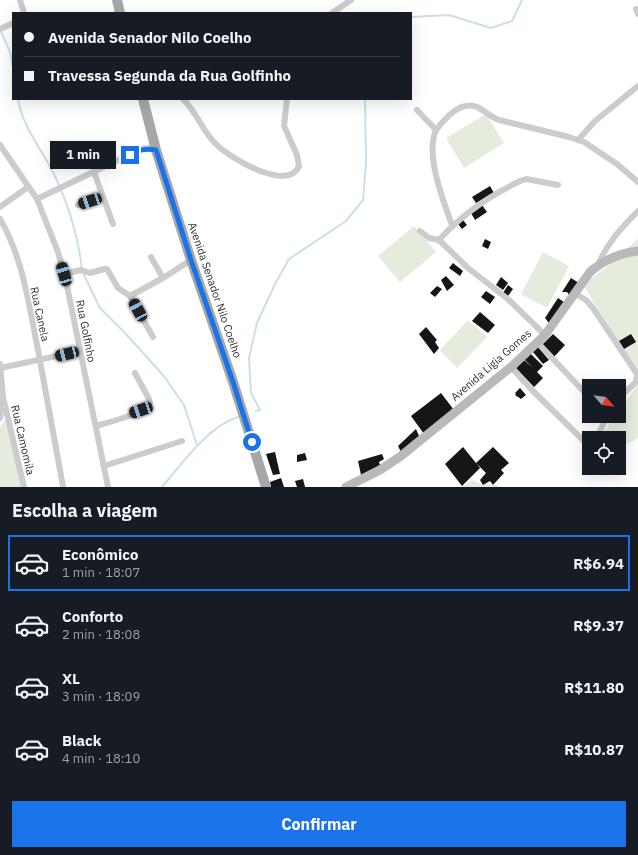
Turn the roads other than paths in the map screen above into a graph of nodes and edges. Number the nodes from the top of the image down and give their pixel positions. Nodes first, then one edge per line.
1 (20, 0) edge
2 (117, 0) edge
3 (351, 0) edge
4 (24, 12) edge
5 (120, 12) edge
6 (333, 12) edge
7 (12, 23) edge
8 (0, 29) edge
9 (638, 86) edge
10 (143, 100) edge
11 (184, 100) edge
12 (287, 100) edge
13 (417, 110) dead end
14 (436, 130) junction
15 (578, 140) junction
16 (0, 145) edge
17 (156, 150) junction
18 (94, 172) junction
19 (638, 182) edge
20 (558, 185) dead end
21 (28, 187) junction
22 (103, 197) junction
23 (37, 199) junction
24 (78, 205) dead end
25 (0, 207) edge
26 (638, 210) edge
27 (0, 219) edge
28 (113, 224) dead end
29 (452, 225) junction
30 (420, 231) dead end
31 (438, 240) junction
32 (638, 251) edge
33 (151, 257) dead end
34 (191, 260) junction
35 (598, 265) junction
36 (64, 274) junction
37 (163, 278) junction
38 (574, 293) junction
39 (130, 296) junction
40 (545, 335) junction
41 (153, 337) dead end
42 (537, 342) junction
43 (80, 351) junction
44 (40, 361) junction
45 (0, 364) edge
46 (511, 367) junction
47 (0, 368) edge
48 (135, 373) dead end
49 (582, 390) edge
50 (626, 391) edge
51 (4, 396) junction
52 (0, 418) edge
53 (96, 426) junction
54 (582, 439) edge
55 (182, 441) dead end
56 (104, 466) junction
57 (24, 487) edge
58 (63, 487) edge
59 (108, 487) edge
60 (266, 487) edge
61 (346, 487) edge

1 - 4 street
2 - 5 main road
3 - 6 street
7 - 8 street
9 - 15 street
10 - 17 main road, Avenida Senador Nilo Coelho
11 - 12 street
13 - 14 street
14 - 15 street
14 - 29 street
15 - 19 street
16 - 21 street, Rua Golfinho
17 - 18 street
17 - 34 main road, Avenida Senador Nilo Coelho
18 - 22 street
18 - 23 street
20 - 29 street
21 - 23 street, Rua Golfinho
21 - 25 street
22 - 24 street
22 - 28 street
23 - 36 street, Rua Golfinho
26 - 35 street
27 - 44 street, Rua Canela
29 - 31 street
30 - 31 street
31 - 40 street
32 - 35 street, Avenida Ligia Gomes
33 - 37 street
34 - 37 street
34 - 60 main road, Avenida Senador Nilo Coelho
35 - 38 street, Avenida Ligia Gomes
36 - 39 street
36 - 43 street, Rua Golfinho
37 - 39 street
38 - 40 street, Avenida Ligia Gomes
38 - 50 street
39 - 41 street
40 - 42 street, Avenida Ligia Gomes
42 - 46 street, Avenida Ligia Gomes
42 - 49 street
43 - 44 street
43 - 53 street, Rua Golfinho
44 - 47 street
44 - 58 street, Rua Canela
45 - 47 street, Rua Camomila
46 - 54 street
46 - 61 street, Avenida Ligia Gomes
47 - 51 street, Rua Camomila
48 - 53 street
51 - 52 street, Rua Camomila
51 - 57 street, Rua Camomila
53 - 56 street, Rua Golfinho
55 - 56 street
56 - 59 street, Rua Golfinho

